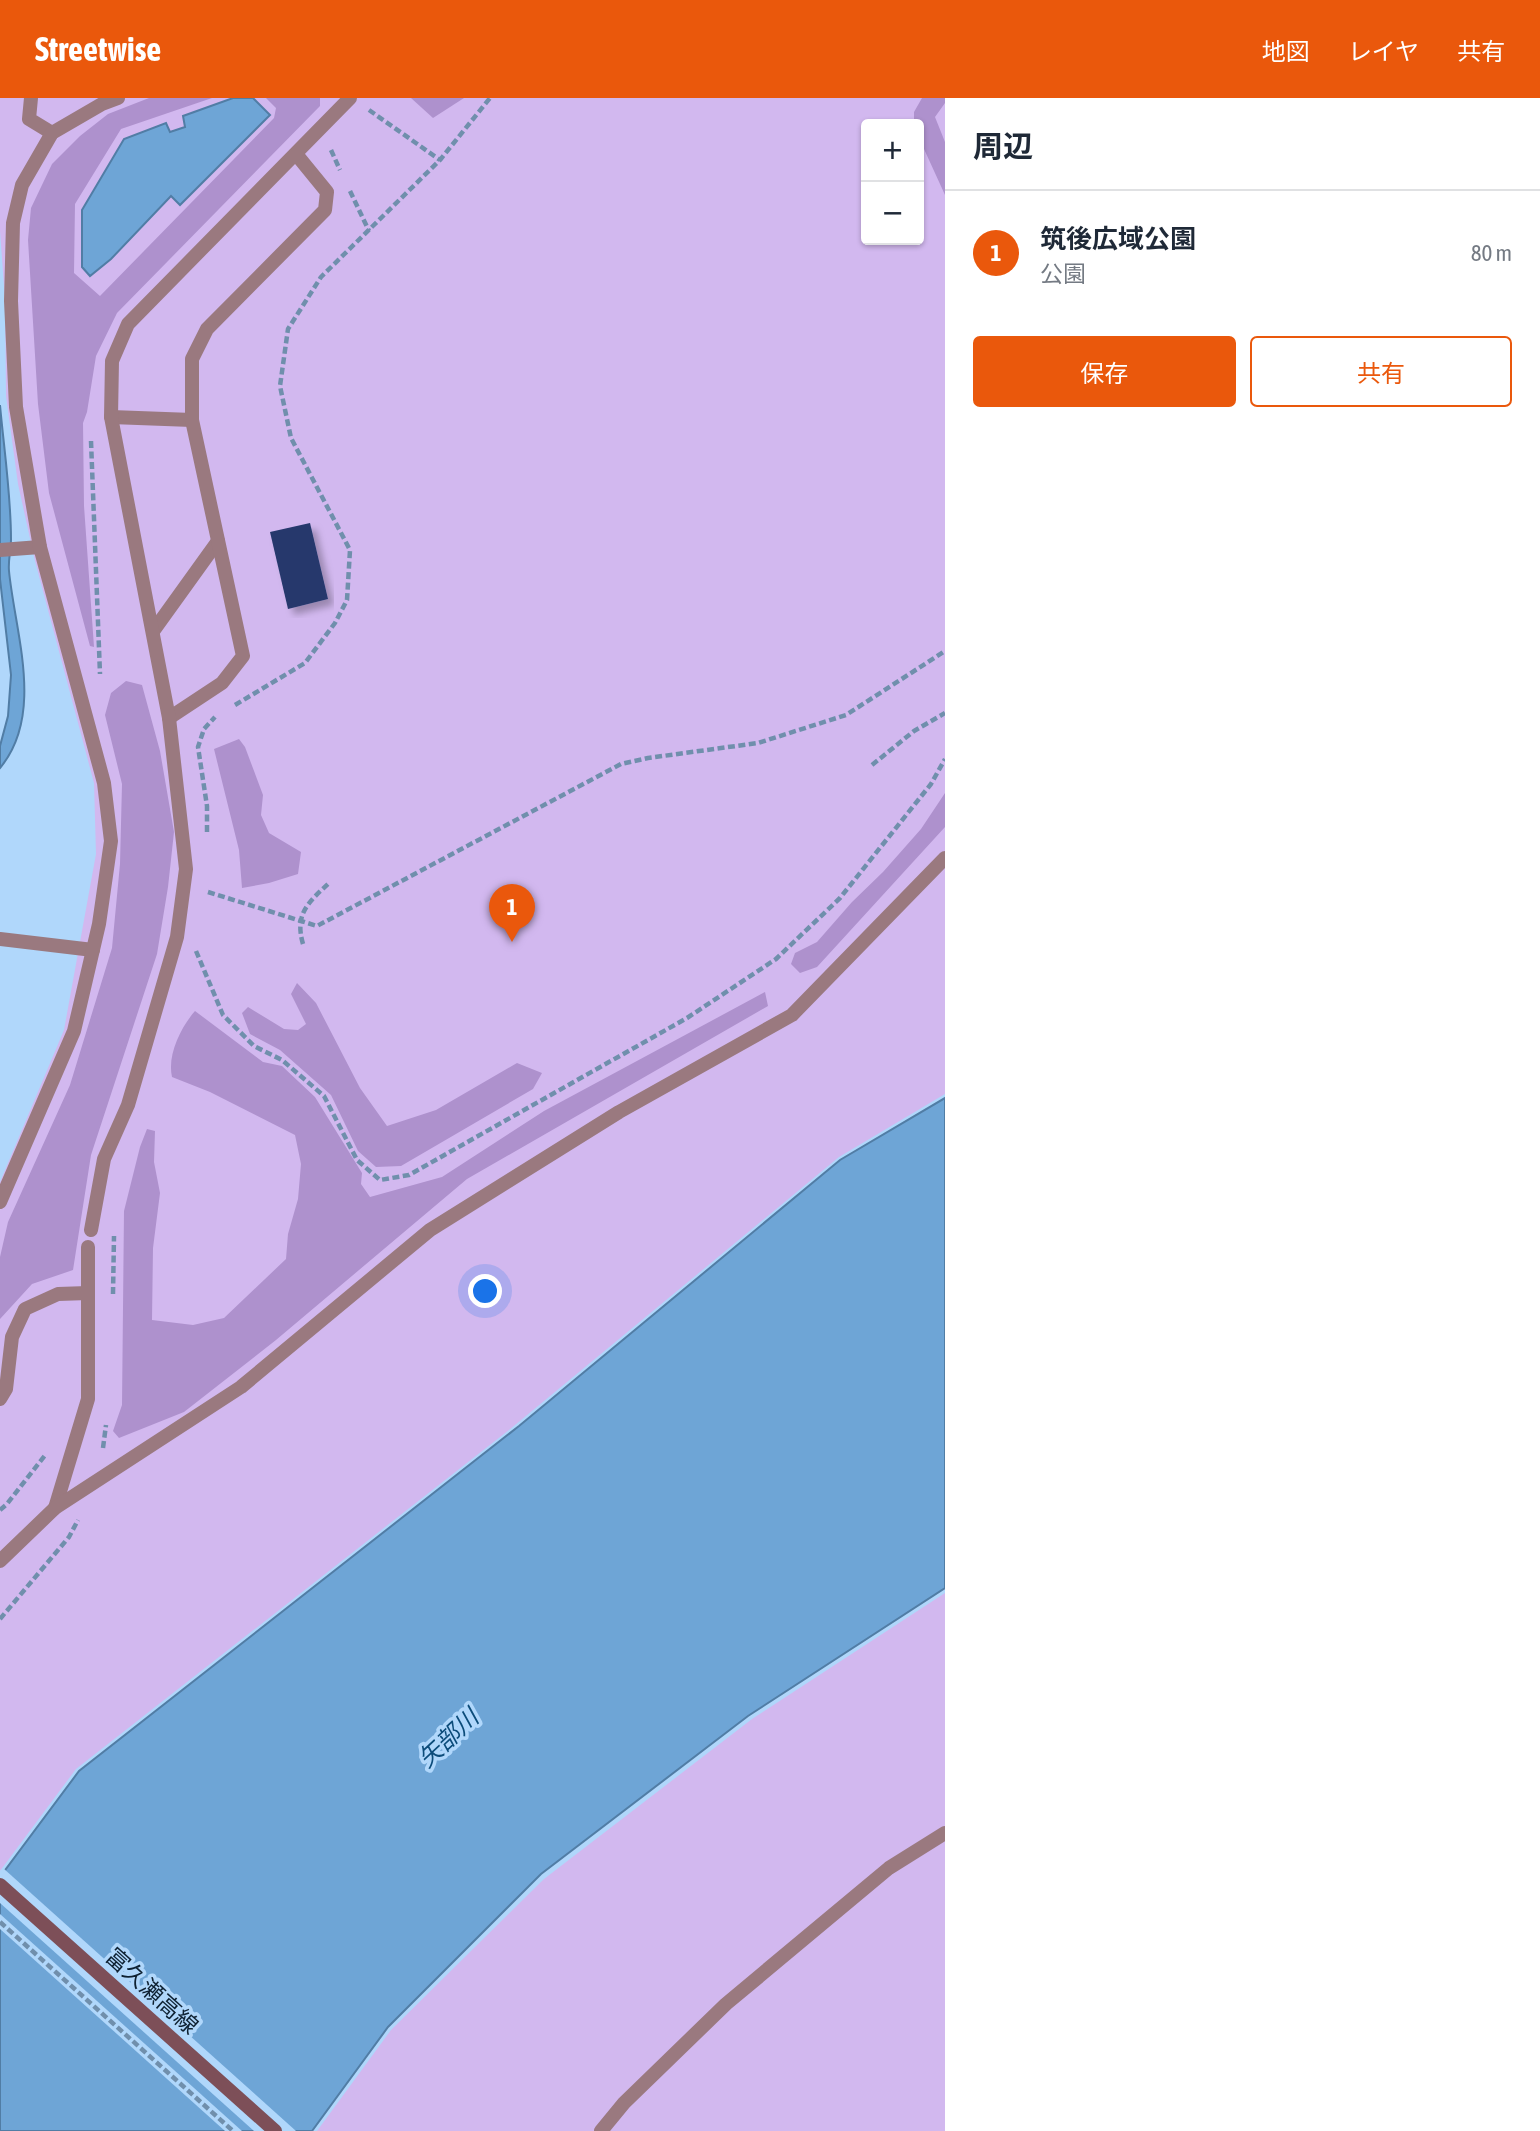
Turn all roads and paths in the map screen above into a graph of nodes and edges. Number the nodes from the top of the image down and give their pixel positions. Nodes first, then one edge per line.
1 (31, 98) edge
2 (118, 98) edge
3 (490, 98) edge
4 (356, 102) edge
5 (52, 134) junction
6 (296, 154) junction
7 (440, 160) junction
8 (6, 308) edge
9 (111, 417) junction
10 (192, 420) junction
11 (218, 541) junction
12 (40, 547) junction
13 (0, 550) edge
14 (154, 630) junction
15 (945, 651) edge
16 (100, 685) dead end
17 (227, 709) dead end
18 (945, 713) edge
19 (216, 716) dead end
20 (169, 718) junction
21 (945, 759) edge
22 (872, 765) dead end
23 (207, 843) dead end
24 (945, 858) edge
25 (208, 880) dead end
26 (330, 882) dead end
27 (208, 892) junction
28 (206, 904) dead end
29 (300, 921) junction
30 (0, 939) edge
31 (199, 939) dead end
32 (303, 944) dead end
33 (93, 950) junction
34 (196, 951) junction
35 (192, 964) dead end
36 (0, 1202) edge
37 (114, 1232) dead end
38 (88, 1293) junction
39 (113, 1297) dead end
40 (0, 1399) edge
41 (106, 1424) dead end
42 (103, 1448) dead end
43 (49, 1451) dead end
44 (81, 1491) junction
45 (55, 1508) junction
46 (0, 1510) edge
47 (0, 1561) edge
48 (0, 1619) edge
49 (945, 1833) edge
50 (0, 1885) edge
51 (0, 1922) edge
52 (233, 2131) edge
53 (275, 2131) edge
54 (601, 2131) edge

1 - 5 street
2 - 5 street
3 - 7 path
4 - 6 street
4 - 7 path
5 - 8 street
6 - 9 street
6 - 10 street
7 - 17 path
8 - 12 street
9 - 10 street
9 - 14 street
9 - 16 path
10 - 11 street
11 - 14 street
11 - 20 street
12 - 13 street
12 - 33 street
14 - 20 street
15 - 29 path
18 - 22 path
19 - 23 path
20 - 38 street
21 - 34 path
24 - 44 street
25 - 27 path
26 - 29 path
27 - 28 path
27 - 29 path
29 - 32 path
30 - 33 street
31 - 34 path
33 - 36 street
34 - 35 path
37 - 39 path
38 - 40 street
38 - 45 street
41 - 42 path
43 - 46 path
44 - 45 street
44 - 48 path
45 - 47 street
49 - 54 street
50 - 53 main road, 富久瀬高線
51 - 52 path

